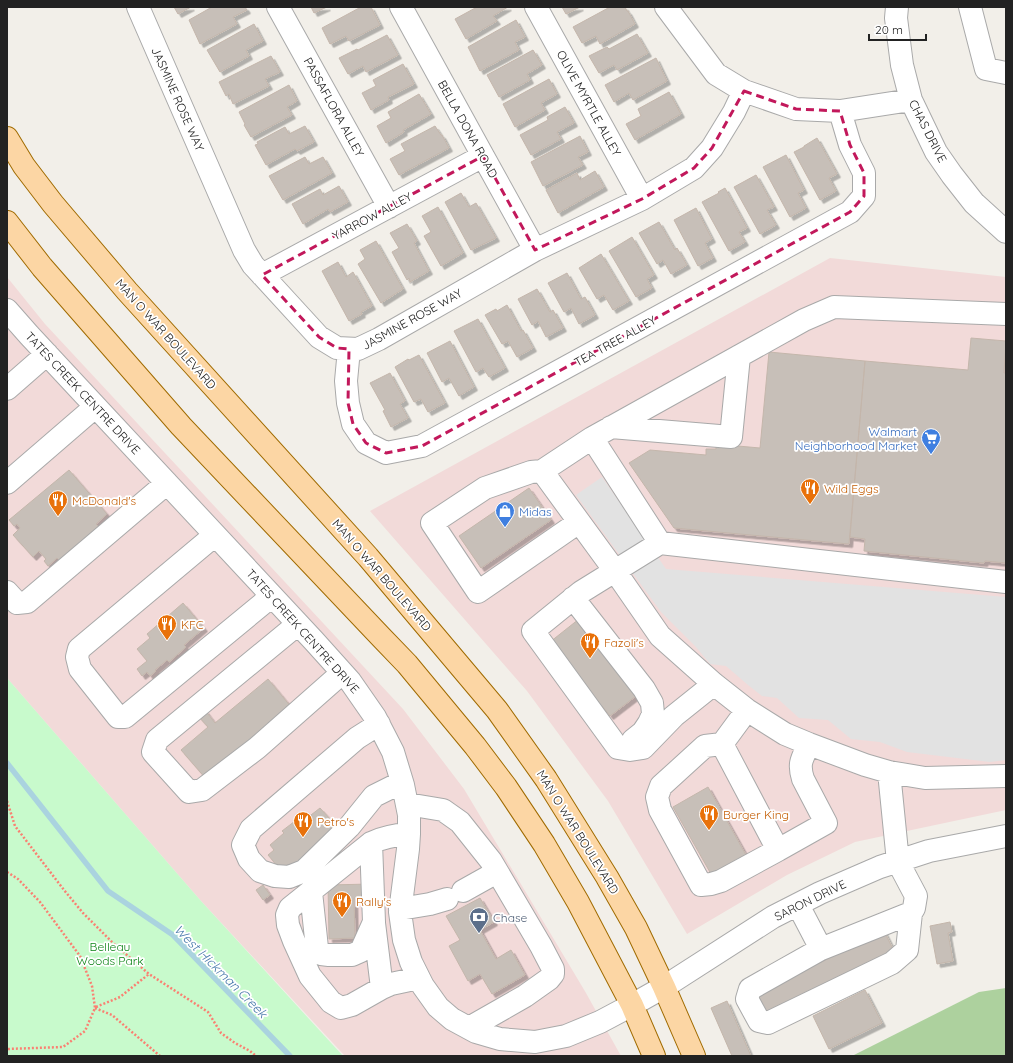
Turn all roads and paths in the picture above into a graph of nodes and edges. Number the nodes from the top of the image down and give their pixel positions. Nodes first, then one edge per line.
1 (138, 7) edge
2 (278, 7) edge
3 (402, 7) edge
4 (536, 7) edge
5 (666, 7) edge
6 (897, 7) edge
7 (970, 7) edge
8 (1006, 73) edge
9 (744, 91) junction
10 (911, 100) junction
11 (840, 111) junction
12 (7, 138) edge
13 (483, 156) junction
14 (642, 199) junction
15 (389, 207) junction
16 (7, 222) edge
17 (1006, 232) edge
18 (535, 250) junction
19 (262, 275) junction
20 (7, 310) edge
21 (1006, 314) edge
22 (349, 348) junction
23 (47, 354) junction
24 (739, 356) junction
25 (7, 389) edge
26 (95, 407) junction
27 (611, 427) junction
28 (592, 438) junction
29 (542, 471) junction
30 (7, 483) edge
31 (167, 483) junction
32 (579, 522) junction
33 (215, 535) junction
34 (660, 543) junction
35 (614, 571) junction
36 (1006, 582) edge
37 (7, 592) edge
38 (577, 595) junction
39 (272, 596) junction
40 (298, 624) junction
41 (342, 673) junction
42 (714, 684) junction
43 (747, 710) junction
44 (674, 716) junction
45 (379, 724) junction
46 (722, 744) junction
47 (809, 744) junction
48 (618, 748) junction
49 (889, 772) junction
50 (1006, 776) edge
51 (402, 782) junction
52 (7, 801) edge
53 (407, 804) junction
54 (409, 834) junction
55 (1006, 836) edge
56 (371, 843) junction
57 (778, 850) junction
58 (898, 862) junction
59 (7, 872) edge
60 (497, 872) junction
61 (311, 892) junction
62 (798, 905) junction
63 (400, 909) junction
64 (911, 913) junction
65 (374, 922) junction
66 (821, 949) junction
67 (149, 974) junction
68 (419, 978) junction
69 (664, 987) junction
70 (382, 988) junction
71 (632, 1005) junction
72 (95, 1008) junction
73 (469, 1028) junction
74 (521, 1048) edge
75 (7, 1049) edge
76 (160, 1056) edge
77 (256, 1056) edge
78 (654, 1056) edge
79 (694, 1056) edge

1 - 19 street, JASMINE ROSE WAY
2 - 15 street, PASSAFLORA ALLEY
3 - 13 street, BELLA DONA ROAD
4 - 14 street, OLIVE MYRTLE ALLEY
5 - 9 street
6 - 10 street, CHAS DRIVE
7 - 8 street
9 - 11 street
9 - 14 street, JASMINE ROSE WAY
10 - 11 street
10 - 17 street, CHAS DRIVE
11 - 22 street, TEA TREE ALLEY
12 - 69 main road, MAN O WAR BOULEVARD
13 - 15 street, YARROW ALLEY
13 - 18 street, BELLA DONA ROAD
14 - 18 street, JASMINE ROSE WAY
15 - 19 street, YARROW ALLEY
16 - 71 main road
18 - 22 street, JASMINE ROSE WAY
19 - 22 street, JASMINE ROSE WAY
20 - 23 street, TATES CREEK CENTRE DRIVE
21 - 24 street
23 - 25 street
23 - 26 street, TATES CREEK CENTRE DRIVE
24 - 27 street
24 - 27 street
26 - 30 street
26 - 31 street, TATES CREEK CENTRE DRIVE
27 - 28 street
28 - 29 street
28 - 34 street
29 - 32 street
29 - 32 street
31 - 33 street, TATES CREEK CENTRE DRIVE
31 - 37 street
32 - 35 street
33 - 39 street, TATES CREEK CENTRE DRIVE
33 - 39 street
34 - 35 street
34 - 36 street
35 - 38 street
35 - 42 street
38 - 44 street
38 - 48 street
38 - 48 street
39 - 40 street, TATES CREEK CENTRE DRIVE
40 - 41 street, TATES CREEK CENTRE DRIVE
40 - 41 street
41 - 45 street, TATES CREEK CENTRE DRIVE
42 - 43 street
42 - 44 street
43 - 46 street
43 - 47 street
44 - 48 street
45 - 51 street, TATES CREEK CENTRE DRIVE
45 - 51 street
46 - 57 street
46 - 57 street
47 - 49 street
47 - 57 street
49 - 50 street
49 - 58 street
51 - 53 street, TATES CREEK CENTRE DRIVE
52 - 67 path
53 - 54 street, TATES CREEK CENTRE DRIVE
53 - 60 street
54 - 56 street
54 - 63 street, TATES CREEK CENTRE DRIVE
55 - 58 street, SARON DRIVE
56 - 61 street
56 - 65 street
58 - 62 street, SARON DRIVE
58 - 64 street
59 - 72 path
60 - 63 street
60 - 73 street
61 - 65 street
61 - 70 street
62 - 66 street
62 - 69 street, SARON DRIVE
63 - 68 street, TATES CREEK CENTRE DRIVE
64 - 66 street
64 - 66 street
65 - 70 street
67 - 72 path
67 - 77 path
68 - 70 street
68 - 73 street, TATES CREEK CENTRE DRIVE
69 - 71 street, SARON DRIVE
69 - 79 main road, MAN O WAR BOULEVARD
71 - 74 street, TATES CREEK CENTRE DRIVE
71 - 78 main road
72 - 75 path
72 - 76 path
73 - 74 street, TATES CREEK CENTRE DRIVE

